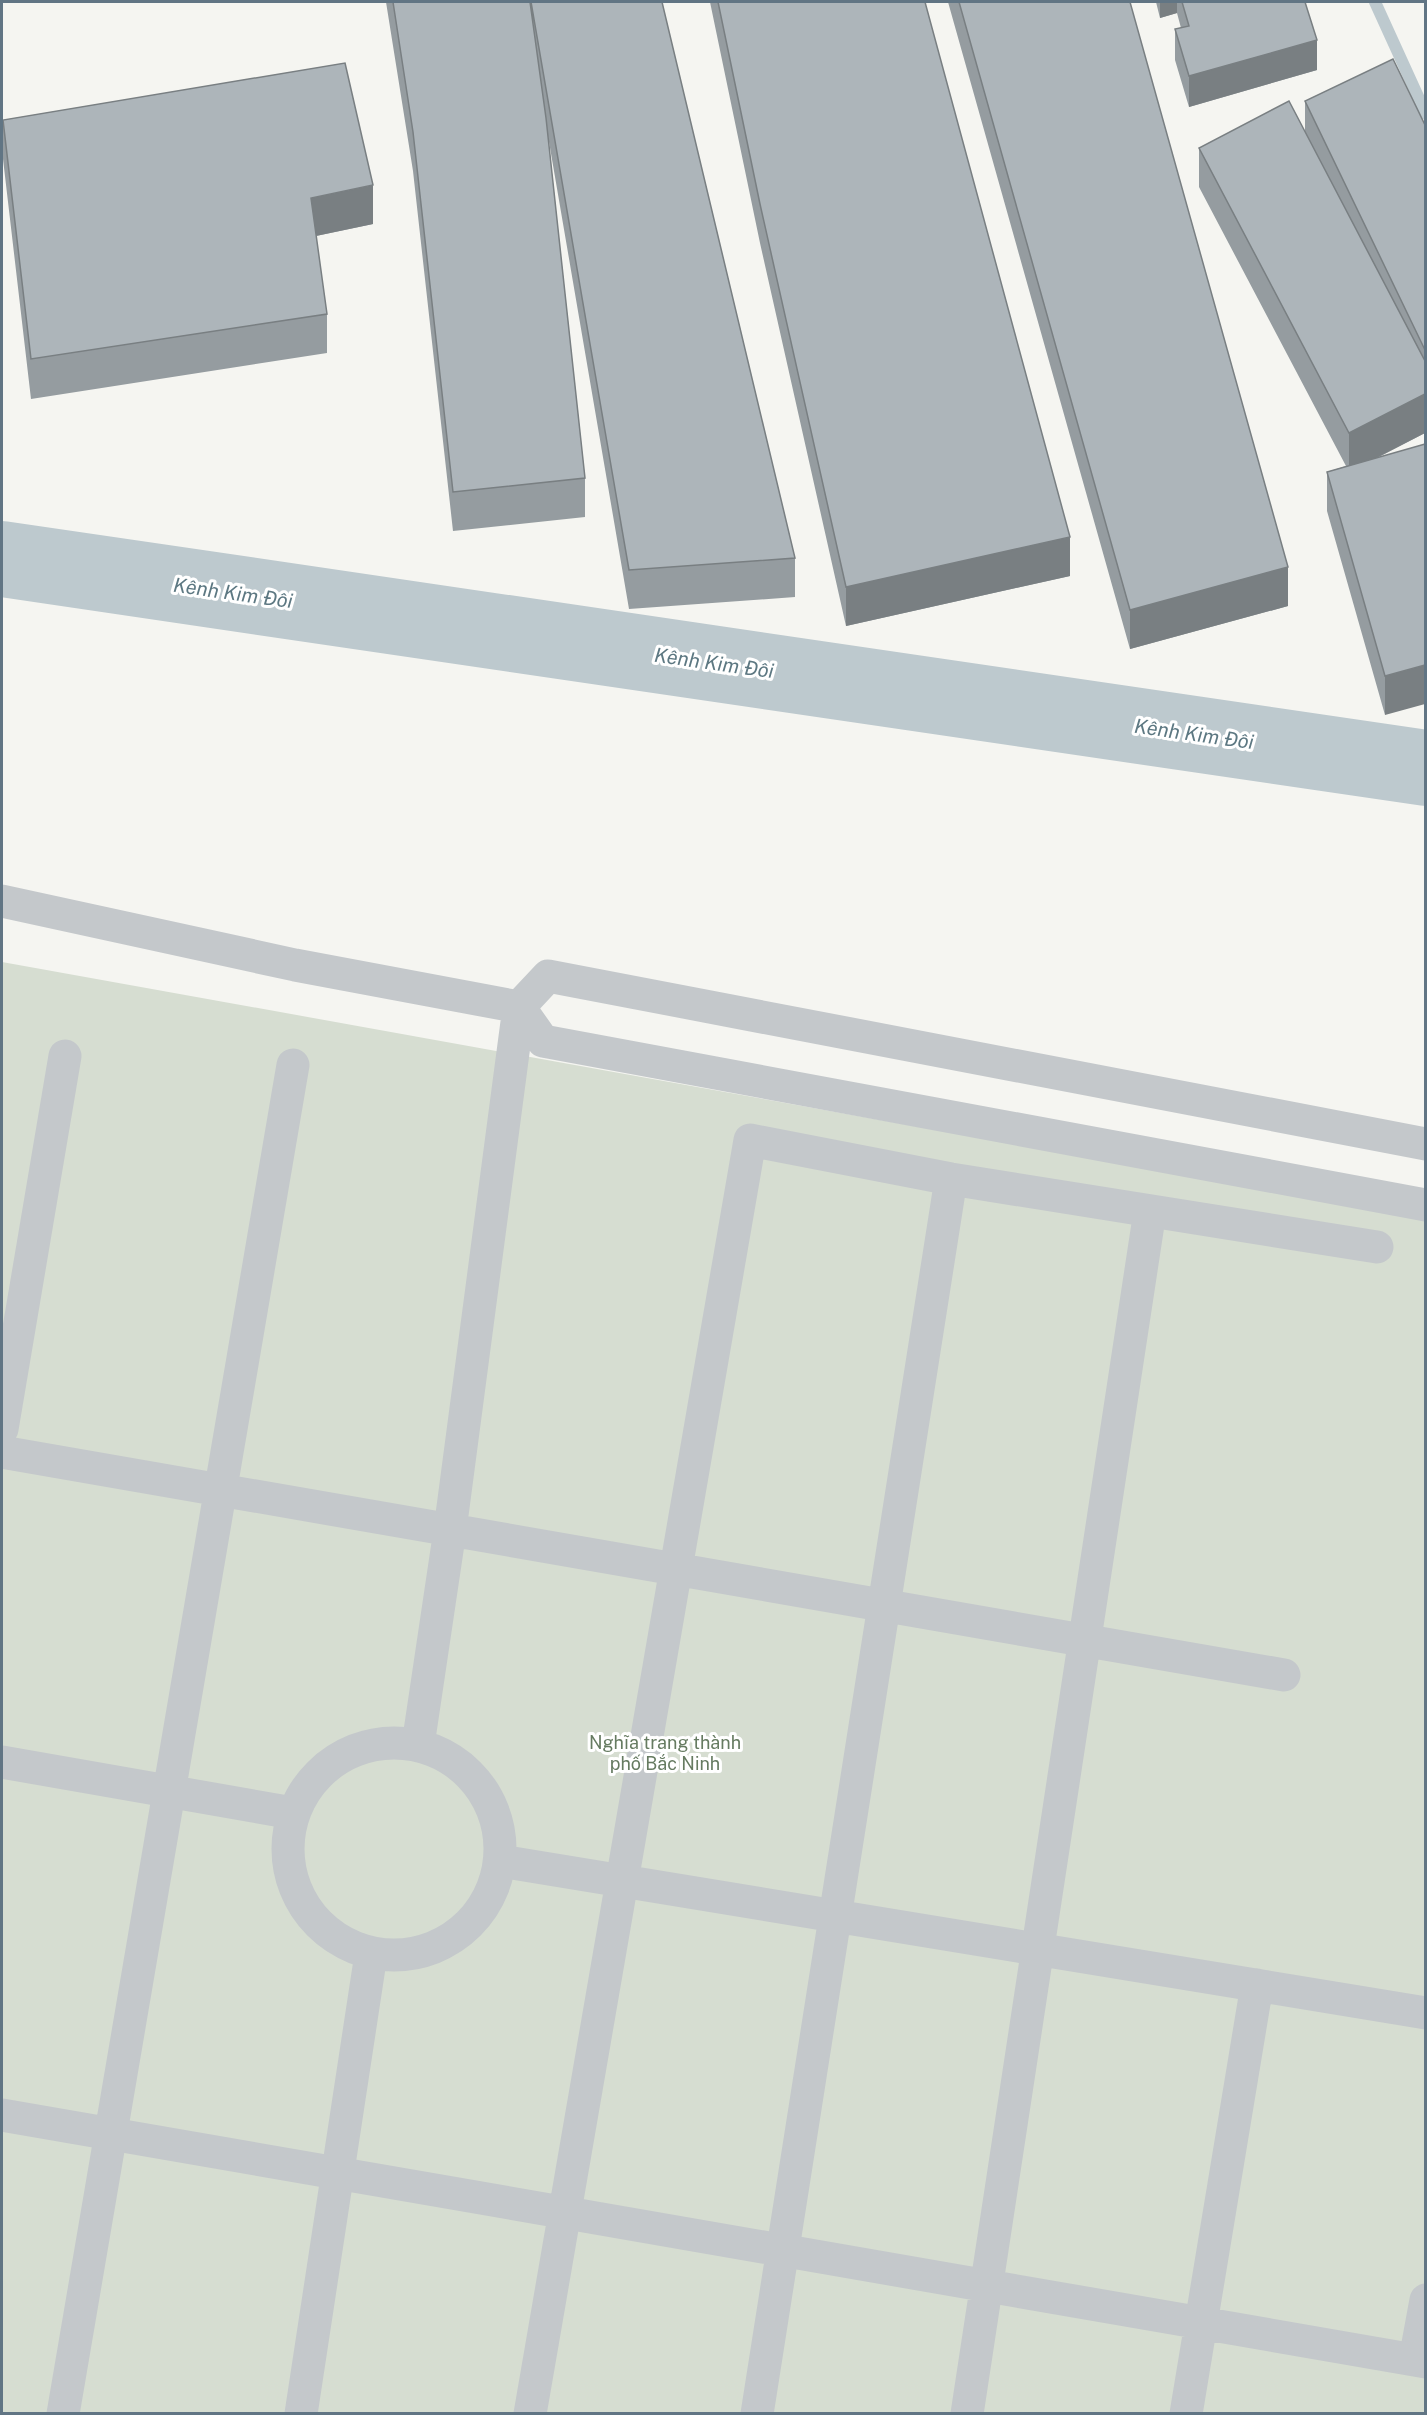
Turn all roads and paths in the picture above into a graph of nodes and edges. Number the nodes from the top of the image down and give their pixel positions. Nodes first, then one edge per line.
1 (2, 901) edge
2 (519, 1007) junction
3 (65, 1056) dead end
4 (293, 1065) dead end
5 (1425, 1144) edge
6 (951, 1179) junction
7 (1425, 1205) edge
8 (1150, 1211) junction
9 (1377, 1247) dead end
10 (2, 1429) edge
11 (2, 1452) edge
12 (220, 1490) junction
13 (450, 1530) junction
14 (676, 1569) junction
15 (884, 1605) junction
16 (1085, 1640) junction
17 (1284, 1675) dead end
18 (418, 1745) junction
19 (2, 1762) edge
20 (169, 1791) junction
21 (293, 1813) junction
22 (500, 1861) junction
23 (622, 1881) junction
24 (835, 1916) junction
25 (1037, 1949) junction
26 (371, 1954) junction
27 (1257, 1985) junction
28 (1425, 2013) edge
29 (2, 2115) edge
30 (110, 2133) junction
31 (337, 2173) junction
32 (565, 2212) junction
33 (783, 2251) junction
34 (986, 2286) junction
35 (1425, 2300) edge
36 (1203, 2323) junction
37 (1420, 2361) edge
38 (63, 2414) edge
39 (301, 2414) edge
40 (530, 2414) edge
41 (757, 2414) edge
42 (967, 2414) edge
43 (1186, 2414) edge

1 - 2 street
2 - 5 street
2 - 7 street
2 - 13 street
3 - 10 street
4 - 12 street
6 - 8 street
6 - 14 street
6 - 15 street
8 - 9 street
8 - 16 street
11 - 12 street
12 - 13 street
12 - 20 street
13 - 14 street
13 - 18 street
14 - 15 street
14 - 23 street
15 - 16 street
15 - 24 street
16 - 17 street
16 - 25 street
18 - 21 street
18 - 22 street
19 - 20 street
20 - 21 street
20 - 30 street
21 - 26 street
22 - 23 street
22 - 26 street
23 - 24 street
23 - 32 street
24 - 25 street
24 - 33 street
25 - 27 street
25 - 34 street
26 - 31 street
27 - 28 street
27 - 36 street
29 - 30 street
30 - 31 street
30 - 38 street
31 - 32 street
31 - 39 street
32 - 33 street
32 - 40 street
33 - 34 street
33 - 41 street
34 - 36 street
34 - 42 street
35 - 37 street
36 - 37 street
36 - 43 street

